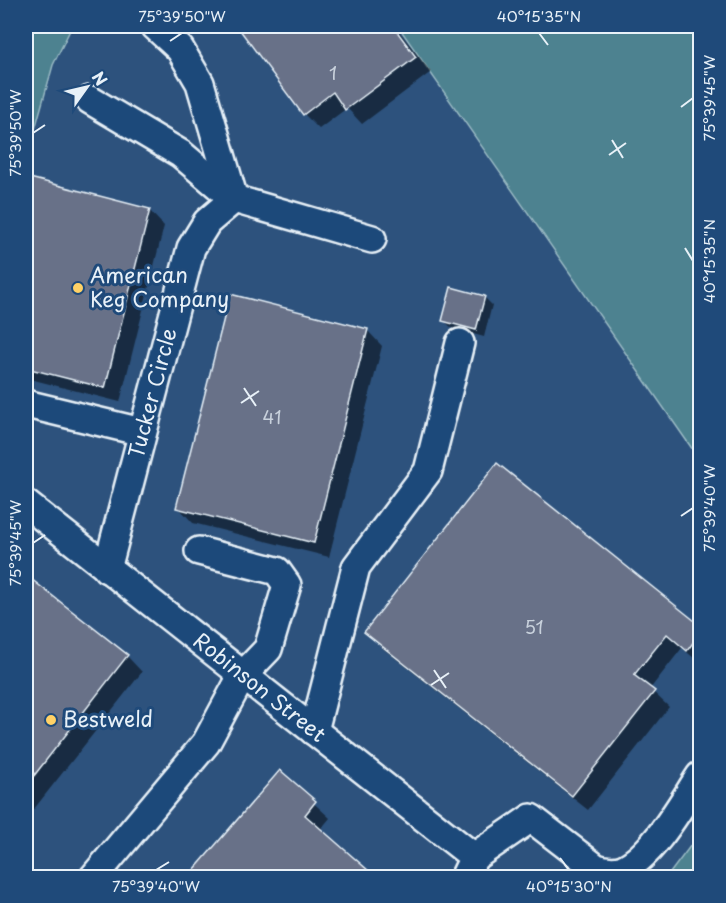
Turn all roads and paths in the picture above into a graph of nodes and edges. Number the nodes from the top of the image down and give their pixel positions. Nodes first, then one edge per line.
1 (155, 26) edge
2 (90, 100) dead end
3 (234, 200) junction
4 (372, 239) dead end
5 (460, 343) dead end
6 (26, 404) edge
7 (142, 432) junction
8 (26, 504) edge
9 (199, 551) dead end
10 (107, 569) junction
11 (242, 676) junction
12 (314, 731) junction
13 (700, 776) edge
14 (469, 867) edge
15 (93, 878) edge

1 - 3 street
2 - 3 street
3 - 4 street
3 - 7 street, Tucker Circle
5 - 12 street
6 - 7 street
7 - 10 street, Tucker Circle
8 - 10 street, Robinson Street
9 - 11 street
10 - 11 street, Robinson Street
11 - 12 street, Robinson Street
11 - 15 street
12 - 14 street, Robinson Street
13 - 14 street

